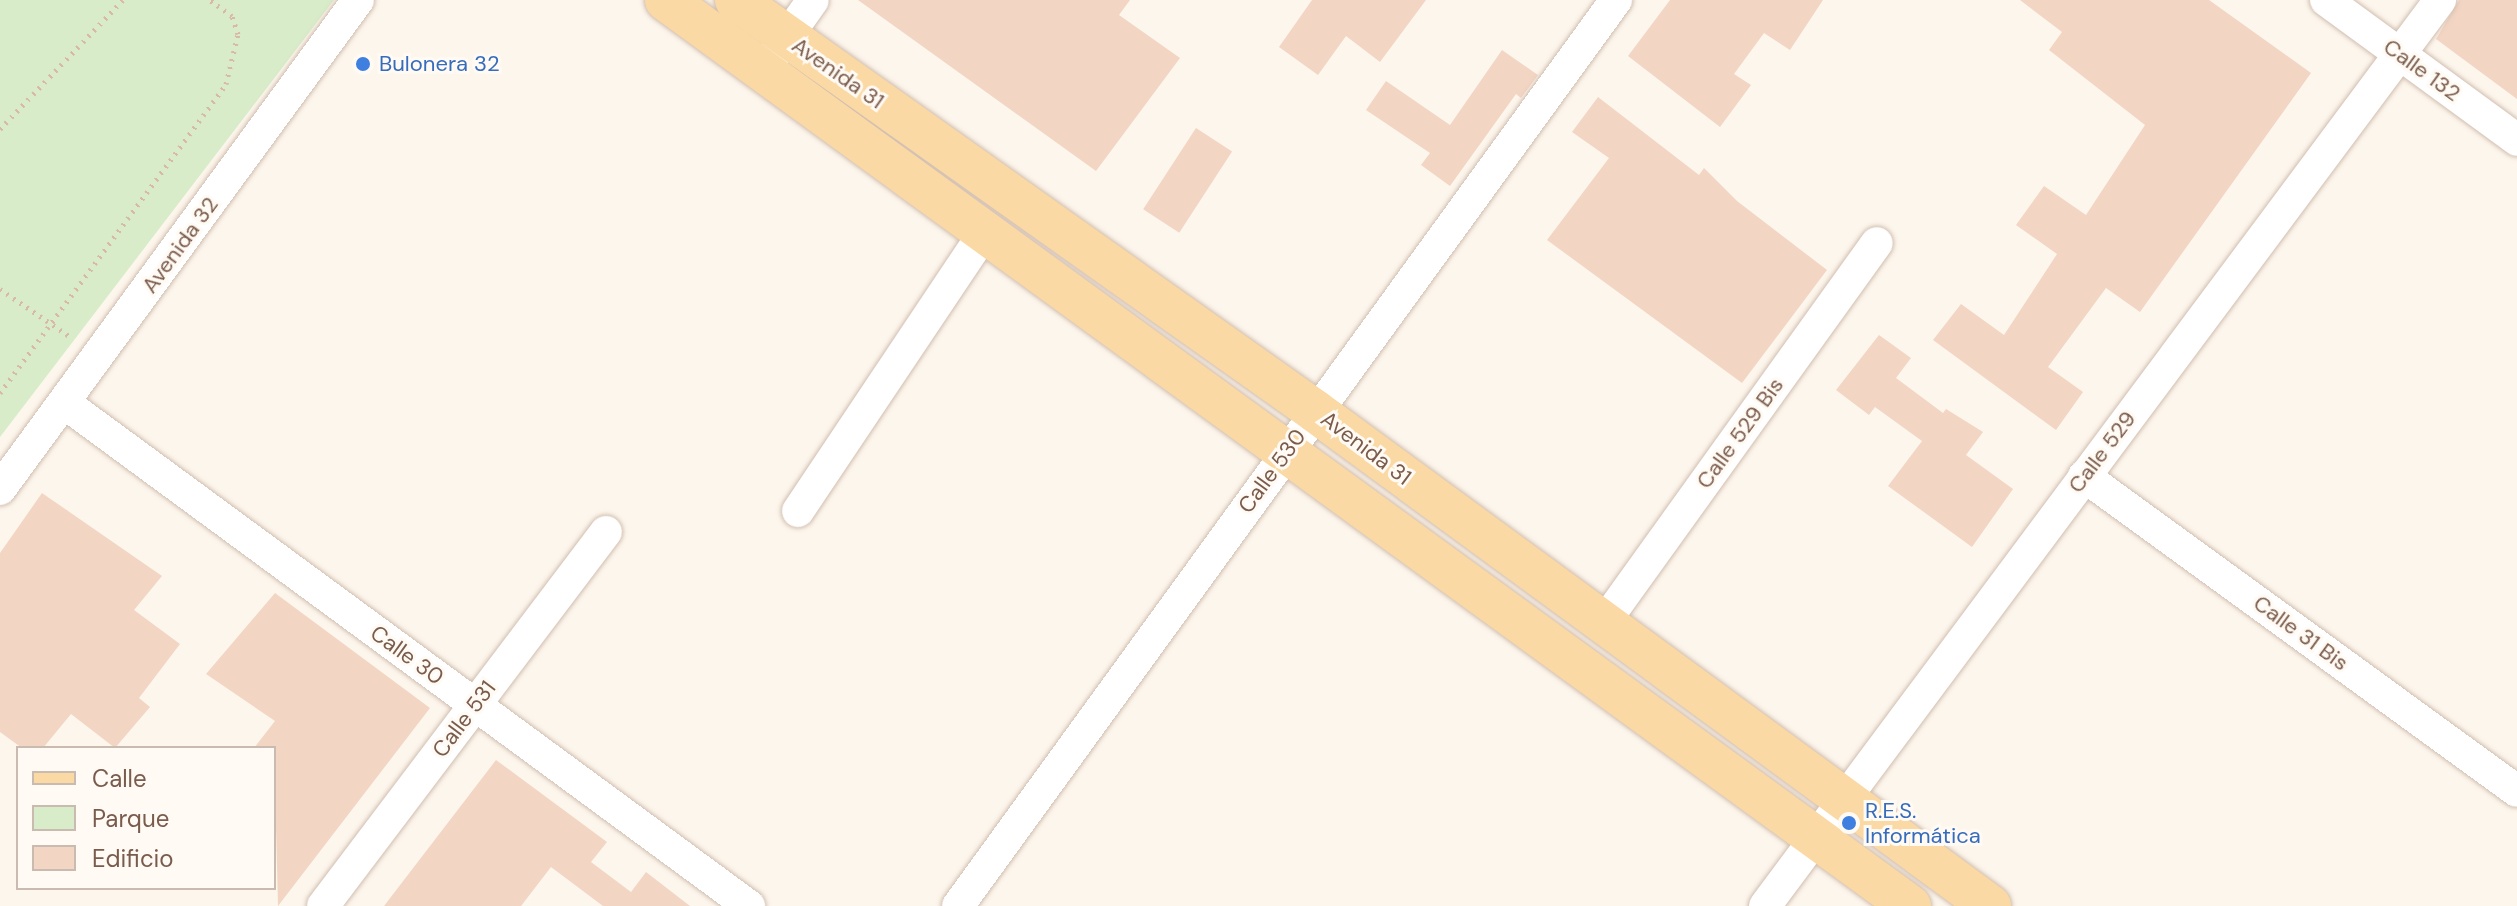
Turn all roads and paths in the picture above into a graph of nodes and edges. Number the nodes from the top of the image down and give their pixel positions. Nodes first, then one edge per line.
1 (123, 0) edge
2 (210, 0) edge
3 (358, 0) edge
4 (666, 0) edge
5 (736, 0) edge
6 (813, 0) edge
7 (1616, 0) edge
8 (2326, 0) edge
9 (2440, 0) edge
10 (786, 36) junction
11 (2400, 54) junction
12 (764, 71) junction
13 (0, 129) edge
14 (2517, 140) edge
15 (985, 232) junction
16 (1877, 243) dead end
17 (0, 289) edge
18 (52, 324) junction
19 (99, 358) junction
20 (0, 393) edge
21 (66, 404) junction
22 (1315, 411) junction
23 (1286, 451) junction
24 (2084, 476) junction
25 (0, 489) edge
26 (798, 511) dead end
27 (606, 532) dead end
28 (1603, 624) junction
29 (475, 704) junction
30 (2517, 791) edge
31 (1843, 799) junction
32 (1814, 836) junction
33 (323, 906) edge
34 (749, 906) edge
35 (958, 906) edge
36 (1765, 906) edge
37 (1910, 906) edge
38 (1990, 906) edge

1 - 13 path
2 - 18 path
3 - 19 street, Avenida 32
4 - 12 main road, Avenida 31
5 - 10 main road, Avenida 31
6 - 10 street
7 - 22 street, Calle 530
8 - 11 street, Calle 132
9 - 11 street, Calle 529
10 - 12 street
10 - 22 main road, Avenida 31
11 - 14 street, Calle 132
11 - 24 street, Calle 529
12 - 15 main road, Avenida 31
15 - 23 main road, Avenida 31
15 - 26 street
16 - 28 street, Calle 529 Bis
17 - 18 path
18 - 19 path
18 - 20 path
19 - 21 street, Avenida 32
21 - 25 street, Avenida 32
21 - 29 street, Calle 30
22 - 23 street, Calle 530
22 - 28 main road, Avenida 31
23 - 32 main road, Avenida 31
23 - 35 street, Calle 530
24 - 30 street, Calle 31 Bis
24 - 31 street, Calle 529
27 - 29 street, Calle 531
28 - 31 main road, Avenida 31
29 - 33 street, Calle 531
29 - 34 street, Calle 30
31 - 32 street, Calle 529
31 - 38 main road, Avenida 31
32 - 36 street, Calle 529
32 - 37 main road, Avenida 31

